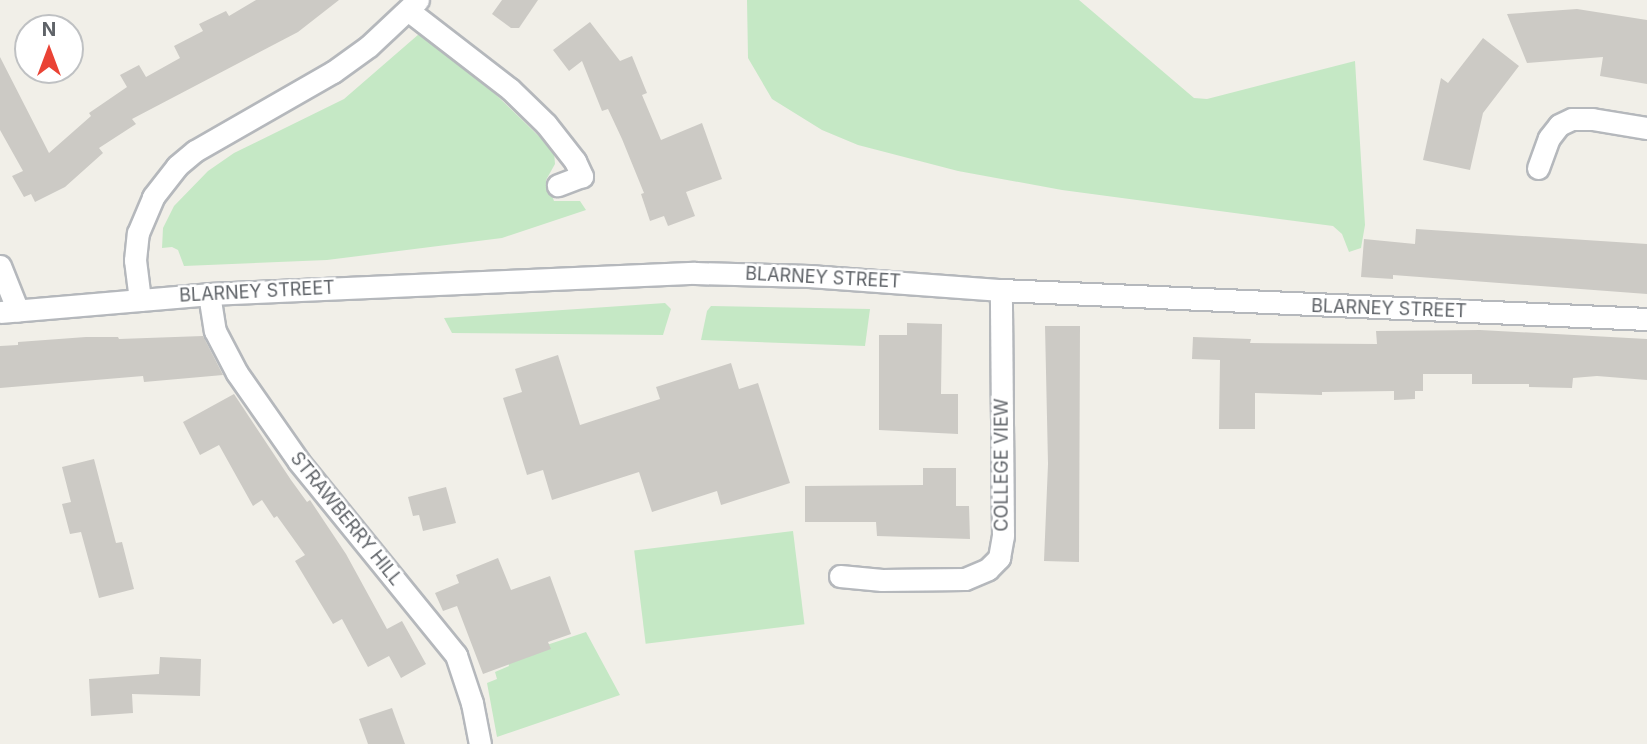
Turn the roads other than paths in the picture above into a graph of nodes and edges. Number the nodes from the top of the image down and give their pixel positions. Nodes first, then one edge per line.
1 (413, 5) edge
2 (1647, 128) edge
3 (1538, 168) dead end
4 (558, 185) dead end
5 (0, 266) edge
6 (1001, 290) junction
7 (209, 294) junction
8 (139, 300) junction
9 (9, 312) edge
10 (1647, 319) edge
11 (840, 576) dead end
12 (480, 744) edge

1 - 4 street
1 - 8 street
2 - 3 street
5 - 9 street
6 - 7 street, BLARNEY STREET
6 - 10 street, BLARNEY STREET
6 - 11 street, COLLEGE VIEW
7 - 8 street, BLARNEY STREET
7 - 12 street, STRAWBERRY HILL
8 - 9 street, BLARNEY STREET

